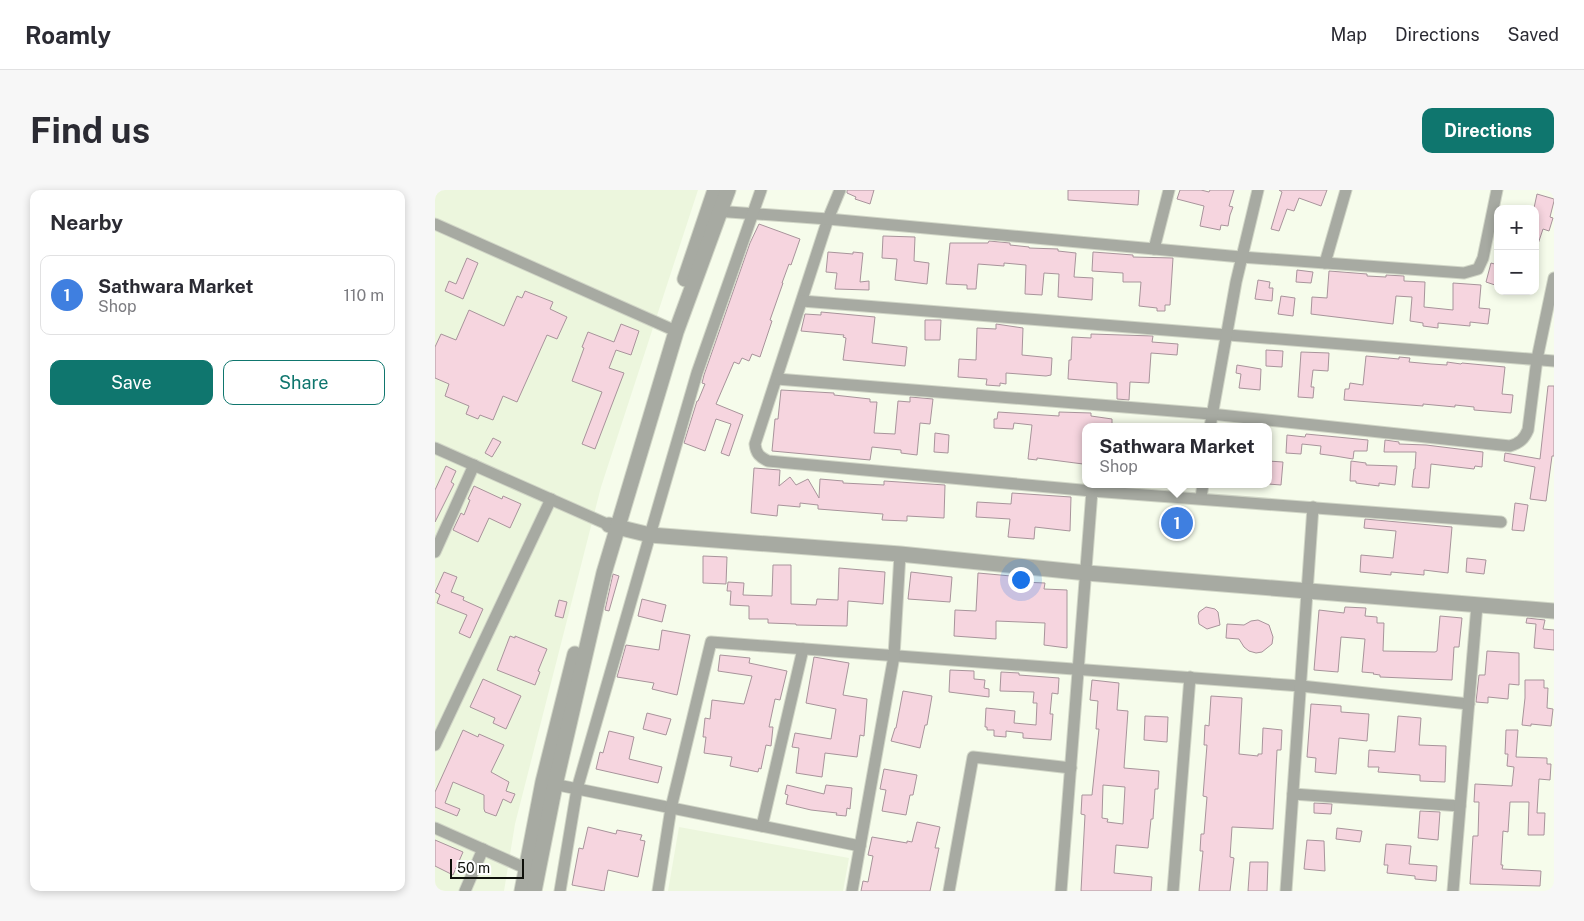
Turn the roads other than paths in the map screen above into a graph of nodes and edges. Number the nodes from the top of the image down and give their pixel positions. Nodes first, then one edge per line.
1 (715, 190) edge
2 (728, 190) edge
3 (761, 190) edge
4 (840, 190) edge
5 (1169, 190) edge
6 (1258, 190) edge
7 (1346, 190) edge
8 (1497, 190) edge
9 (714, 211) junction
10 (752, 214) junction
11 (828, 219) junction
12 (435, 224) edge
13 (1154, 249) junction
14 (1241, 257) junction
15 (1325, 263) junction
16 (1554, 278) edge
17 (802, 301) junction
18 (669, 328) junction
19 (1225, 335) junction
20 (1537, 359) junction
21 (1554, 361) edge
22 (777, 379) junction
23 (1211, 414) junction
24 (1210, 423) edge
25 (435, 448) edge
26 (474, 466) junction
27 (1202, 488) edge
28 (1092, 490) junction
29 (1201, 498) junction
30 (551, 499) junction
31 (1313, 506) junction
32 (1501, 522) dead end
33 (614, 526) junction
34 (650, 535) junction
35 (435, 552) edge
36 (900, 554) junction
37 (1087, 573) junction
38 (1308, 591) junction
39 (1477, 605) junction
40 (1554, 611) edge
41 (803, 649) junction
42 (894, 656) junction
43 (1079, 669) junction
44 (1190, 677) junction
45 (1301, 686) junction
46 (1469, 704) junction
47 (435, 745) edge
48 (1071, 768) junction
49 (549, 784) junction
50 (577, 789) junction
51 (1293, 794) junction
52 (1460, 806) junction
53 (671, 808) junction
54 (763, 826) junction
55 (435, 828) edge
56 (860, 846) junction
57 (483, 849) junction
58 (525, 868) junction
59 (465, 891) edge
60 (522, 891) edge
61 (533, 891) edge
62 (561, 891) edge
63 (658, 891) edge
64 (852, 891) edge
65 (949, 891) edge
66 (1061, 891) edge
67 (1173, 891) edge
68 (1286, 891) edge
69 (1453, 891) edge

1 - 9 street
2 - 9 street
3 - 10 street
4 - 11 street
5 - 13 street
6 - 14 street
7 - 15 street
8 - 15 street
9 - 10 street
9 - 18 street
9 - 33 street
10 - 11 street
10 - 34 street
11 - 13 street
11 - 17 street
12 - 18 street
13 - 14 street
14 - 15 street
14 - 19 street
16 - 20 street
17 - 19 street
17 - 22 street
18 - 33 street
19 - 20 street
19 - 23 street
20 - 21 street
20 - 23 street
22 - 23 street
22 - 28 street
23 - 24 street
25 - 26 street
26 - 30 street
26 - 35 street
27 - 29 street
28 - 29 street
28 - 37 street
29 - 31 street
30 - 33 street
30 - 47 street
31 - 32 street
31 - 38 street
33 - 34 street
33 - 49 street
34 - 36 street
34 - 50 street
36 - 37 street
36 - 42 street
37 - 38 street
37 - 43 street
38 - 39 street
38 - 45 street
39 - 40 street
39 - 46 street
41 - 42 street
41 - 53 street
41 - 54 street
42 - 43 street
42 - 56 street
43 - 44 street
43 - 48 street
44 - 45 street
44 - 67 street
45 - 46 street
45 - 51 street
46 - 52 street
48 - 65 street
48 - 66 street
49 - 50 street
49 - 58 street
49 - 61 street
50 - 53 street
50 - 62 street
51 - 52 street
51 - 68 street
52 - 69 street
53 - 54 street
53 - 63 street
54 - 56 street
55 - 57 street
56 - 64 street
57 - 58 street
57 - 59 street
58 - 60 street

